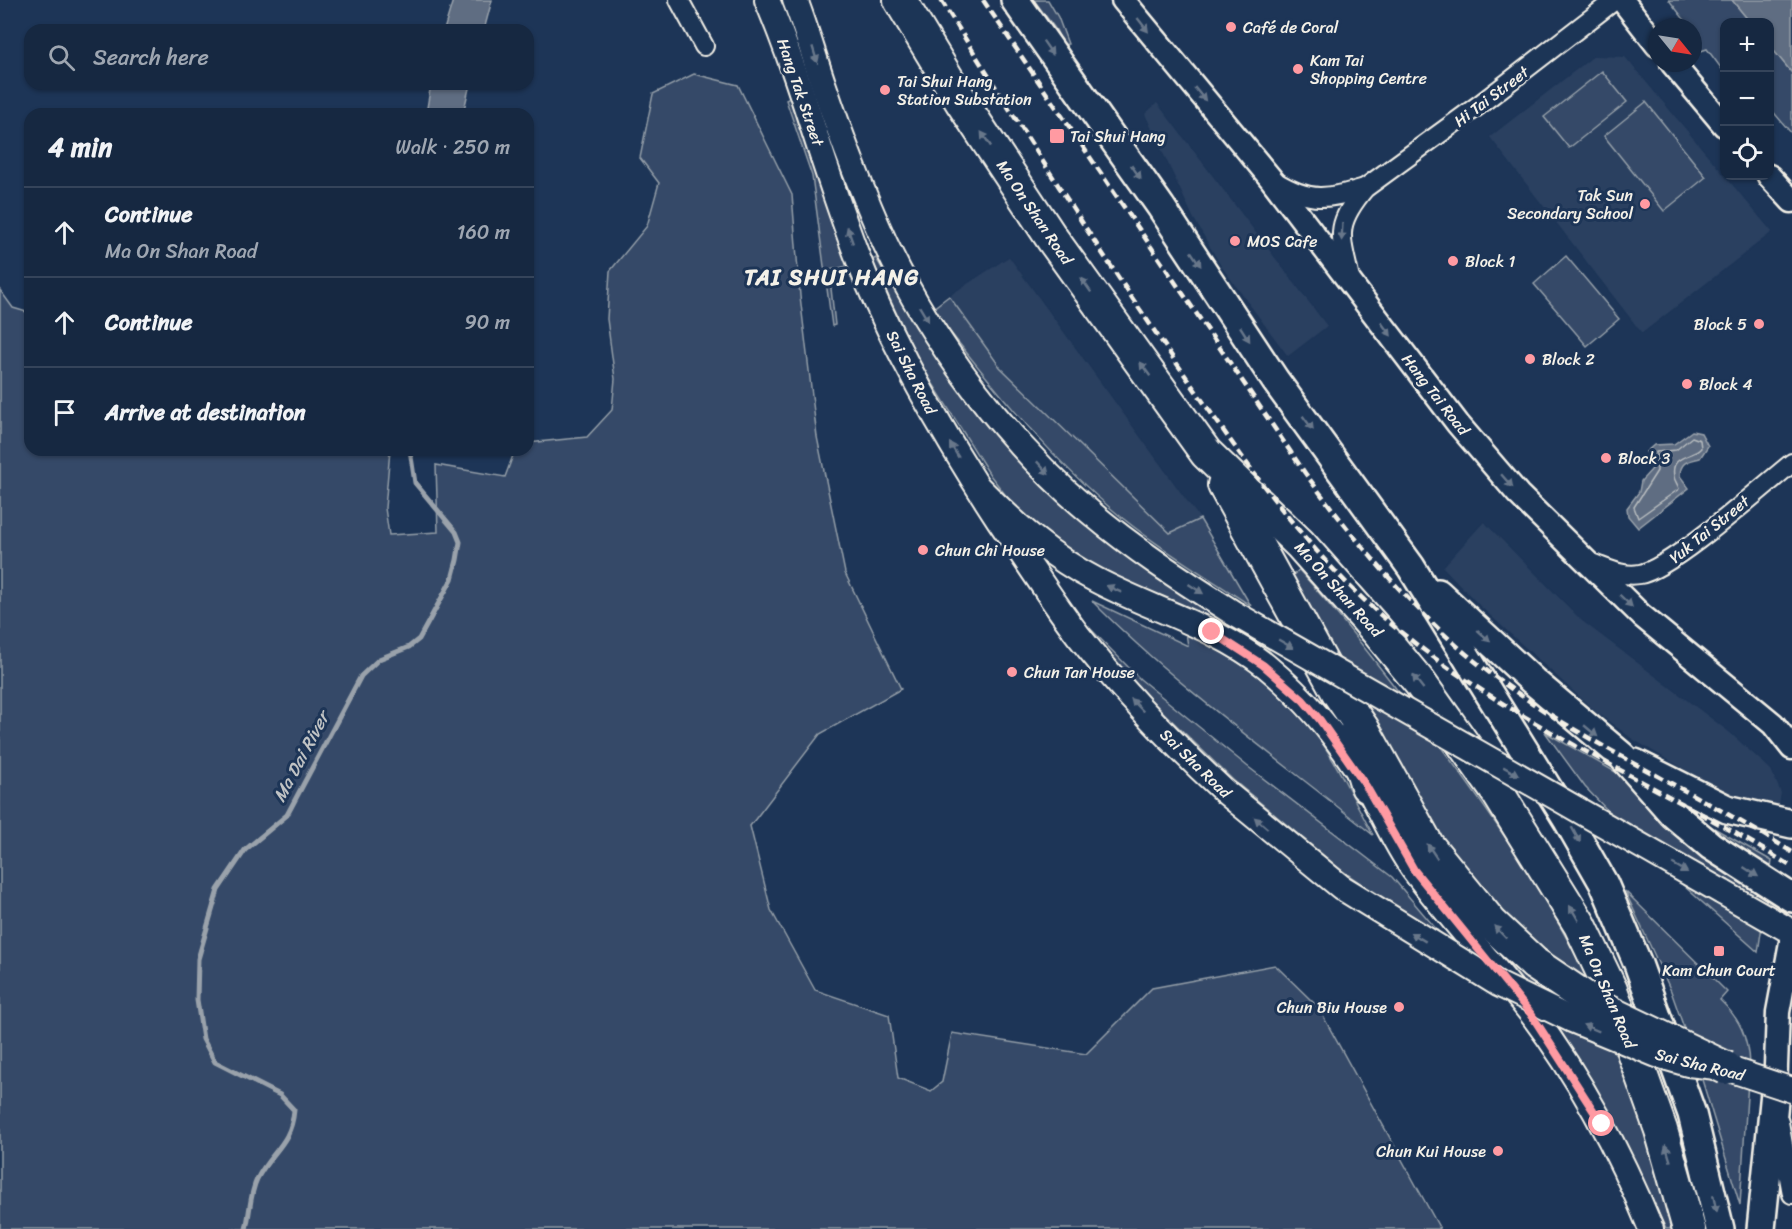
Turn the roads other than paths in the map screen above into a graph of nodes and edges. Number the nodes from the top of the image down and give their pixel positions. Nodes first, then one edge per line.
1 (679, 0) edge
2 (767, 0) edge
3 (795, 0) edge
4 (900, 0) edge
5 (1015, 0) edge
6 (1124, 0) edge
7 (1615, 0) edge
8 (1622, 0) edge
9 (1648, 33) edge
10 (704, 46) dead end
11 (1680, 72) edge
12 (1720, 119) edge
13 (1272, 180) junction
14 (1773, 180) edge
15 (834, 184) joint
16 (1365, 188) junction
17 (1792, 201) edge
18 (1351, 282) junction
19 (1206, 453) junction
20 (1792, 463) edge
21 (979, 488) junction
22 (1584, 560) junction
23 (1411, 567) junction
24 (1339, 694) junction
25 (1792, 748) edge
26 (1622, 756) junction
27 (1366, 786) junction
28 (1792, 824) edge
29 (1792, 898) edge
30 (1792, 932) edge
31 (1792, 938) edge
32 (1726, 1068) junction
33 (1786, 1092) edge
34 (1792, 1194) edge
35 (1651, 1229) edge
36 (1689, 1229) edge
37 (1720, 1229) edge
38 (1761, 1229) edge

1 - 10 street
2 - 15 main road, Hang Tak Street
3 -> 30 main road, Hang Tak Street, bridge
19 -> 4 highway, Ma On Shan Road
5 -> 23 main road
6 -> 13 street, Hang Tai Road
7 - 16 street, Hi Tai Street
8 - 9 street
11 - 12 street
13 - 16 street, Hi Tai Street
13 - 18 street, Hang Tai Road
14 - 17 street
21 -> 15 main road, Sai Sha Road
16 -> 18 street, Hi Tai Street
18 -> 22 street, Hang Tai Road
19 - 24 highway
36 -> 19 highway, Ma On Shan Road
20 - 22 street, Yuk Tai Street
27 -> 21 main road
32 -> 21 main road, Sai Sha Road, bridge
22 -> 25 street, Hang Tai Road
23 -> 26 main road
23 -> 37 main road
24 - 27 highway
32 -> 24 highway, bridge
26 - 28 main road
26 -> 29 main road
27 - 35 main road
31 - 33 street
32 - 33 main road, Sai Sha Road, bridge
33 - 34 street
33 - 38 main road

